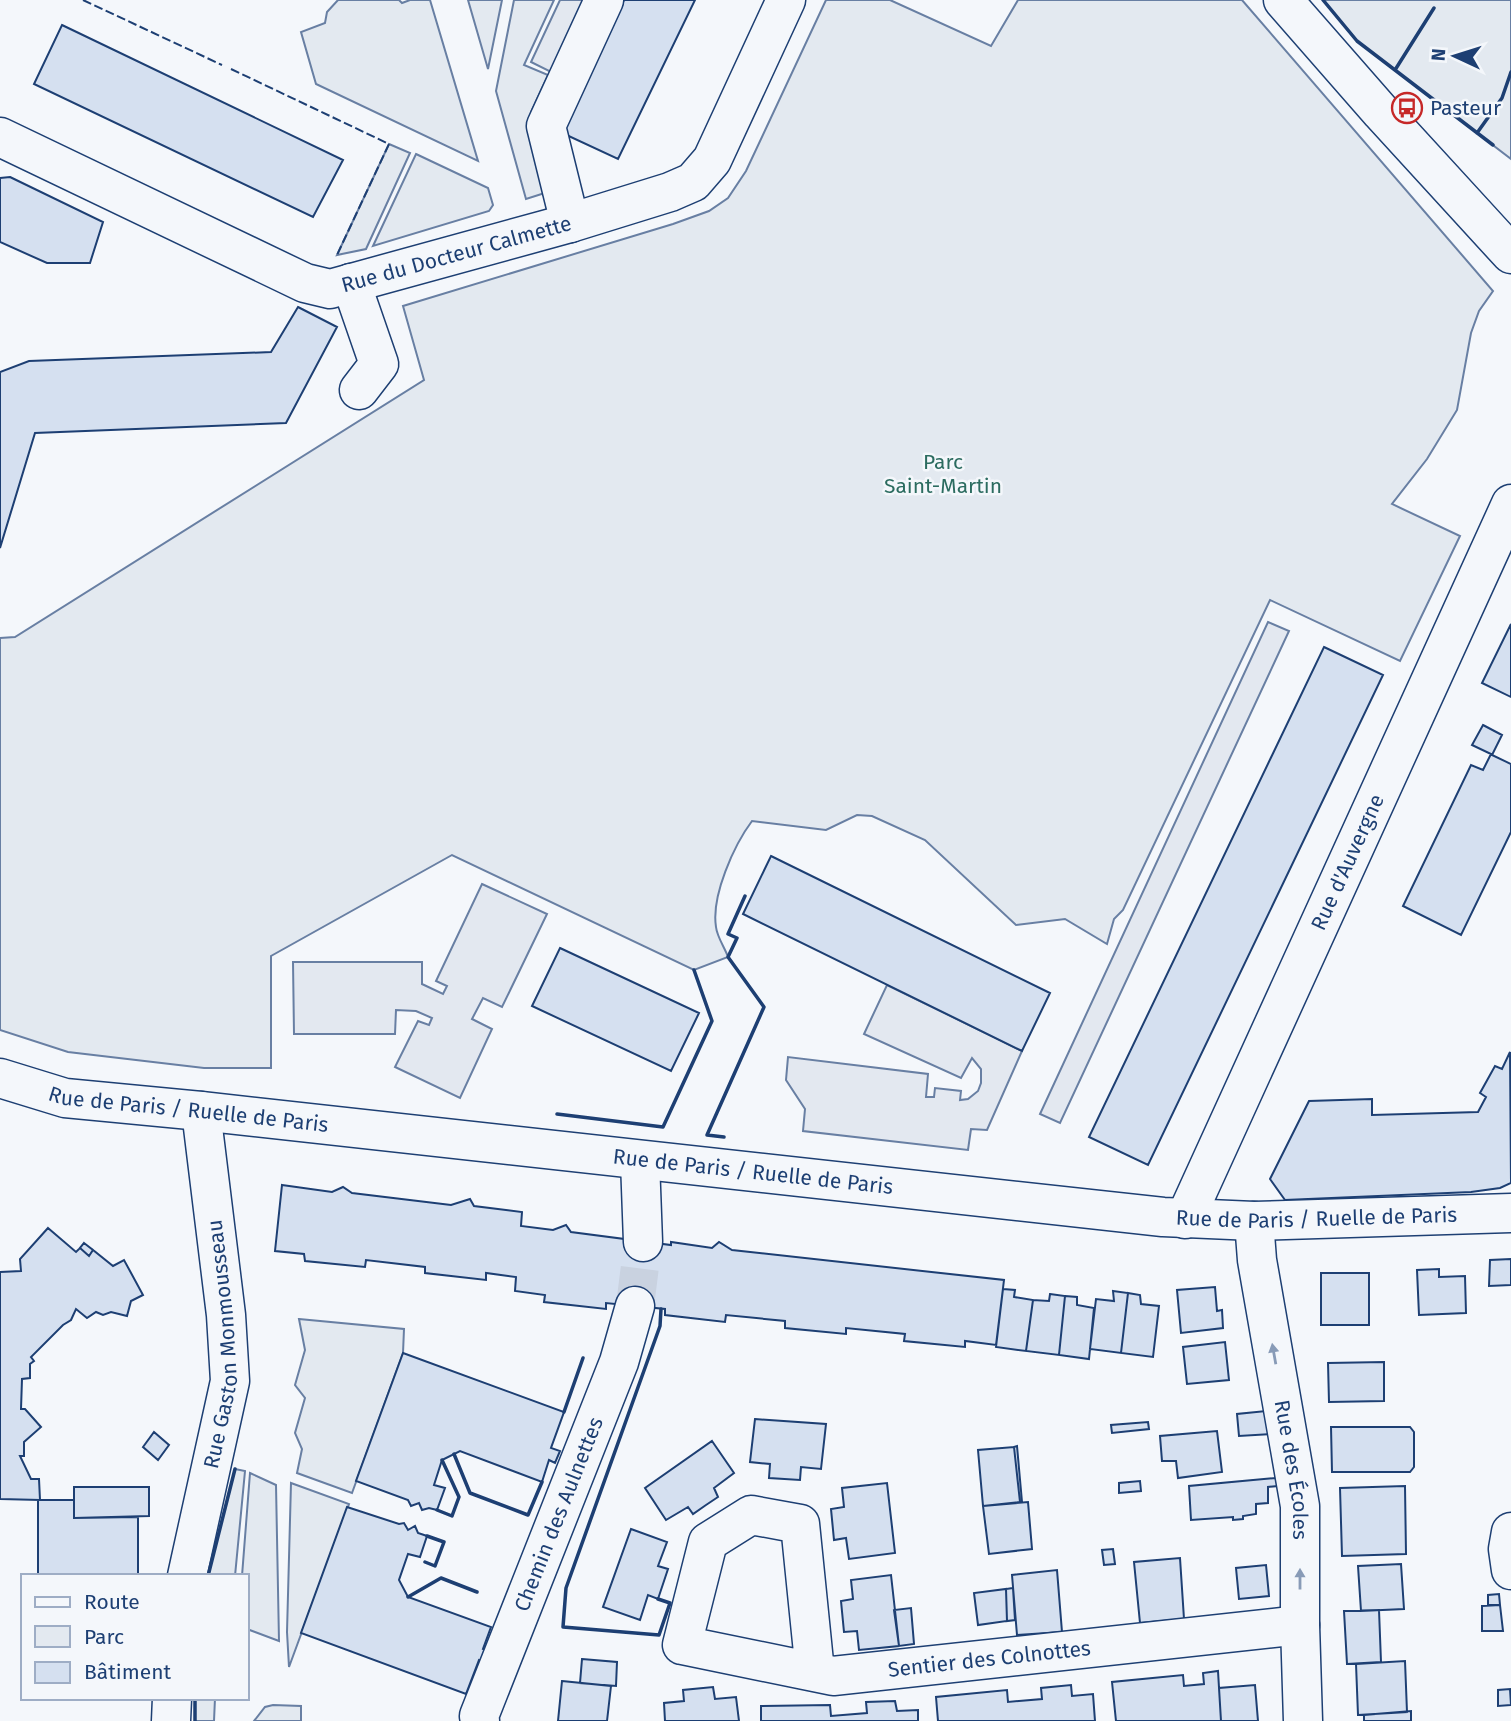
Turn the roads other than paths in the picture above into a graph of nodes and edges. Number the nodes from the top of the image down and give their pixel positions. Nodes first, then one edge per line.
1 (604, 0) edge
2 (786, 0) edge
3 (1283, 0) edge
4 (0, 137) edge
5 (570, 223) junction
6 (1511, 254) edge
7 (351, 283) junction
8 (359, 390) dead end
9 (1511, 504) edge
10 (0, 1078) edge
11 (201, 1111) junction
12 (640, 1161) junction
13 (1511, 1213) edge
14 (1185, 1219) junction
15 (1254, 1221) junction
16 (643, 1242) tunnel mouth
17 (635, 1306) tunnel mouth
18 (1511, 1532) edge
19 (1511, 1570) edge
20 (187, 1574) edge
21 (1300, 1625) junction
22 (814, 1672) junction
23 (172, 1700) edge
24 (171, 1721) edge
25 (480, 1721) edge
26 (1303, 1721) edge

1 - 5 street
2 - 5 street, Rue du Docteur Calmette
3 - 6 street
4 - 7 street, Rue du Docteur Calmette
5 - 7 street, Rue du Docteur Calmette
7 - 8 street
9 - 14 street, Rue d'Auvergne
10 - 11 street, Rue de Paris / Ruelle de Paris
11 - 12 street, Rue de Paris / Ruelle de Paris
11 - 20 street, Rue Gaston Monmousseau
12 - 14 street, Rue de Paris / Ruelle de Paris
12 - 16 street
13 - 15 street, Rue de Paris / Ruelle de Paris
14 - 15 street, Rue de Paris / Ruelle de Paris
21 -> 15 street, Rue des Écoles
17 - 25 street, Chemin des Aulnettes
18 - 19 street
21 - 22 street, Sentier des Colnottes
21 - 26 street, Rue des Écoles
22 - 22 street, Sentier des Colnottes
23 - 24 street

